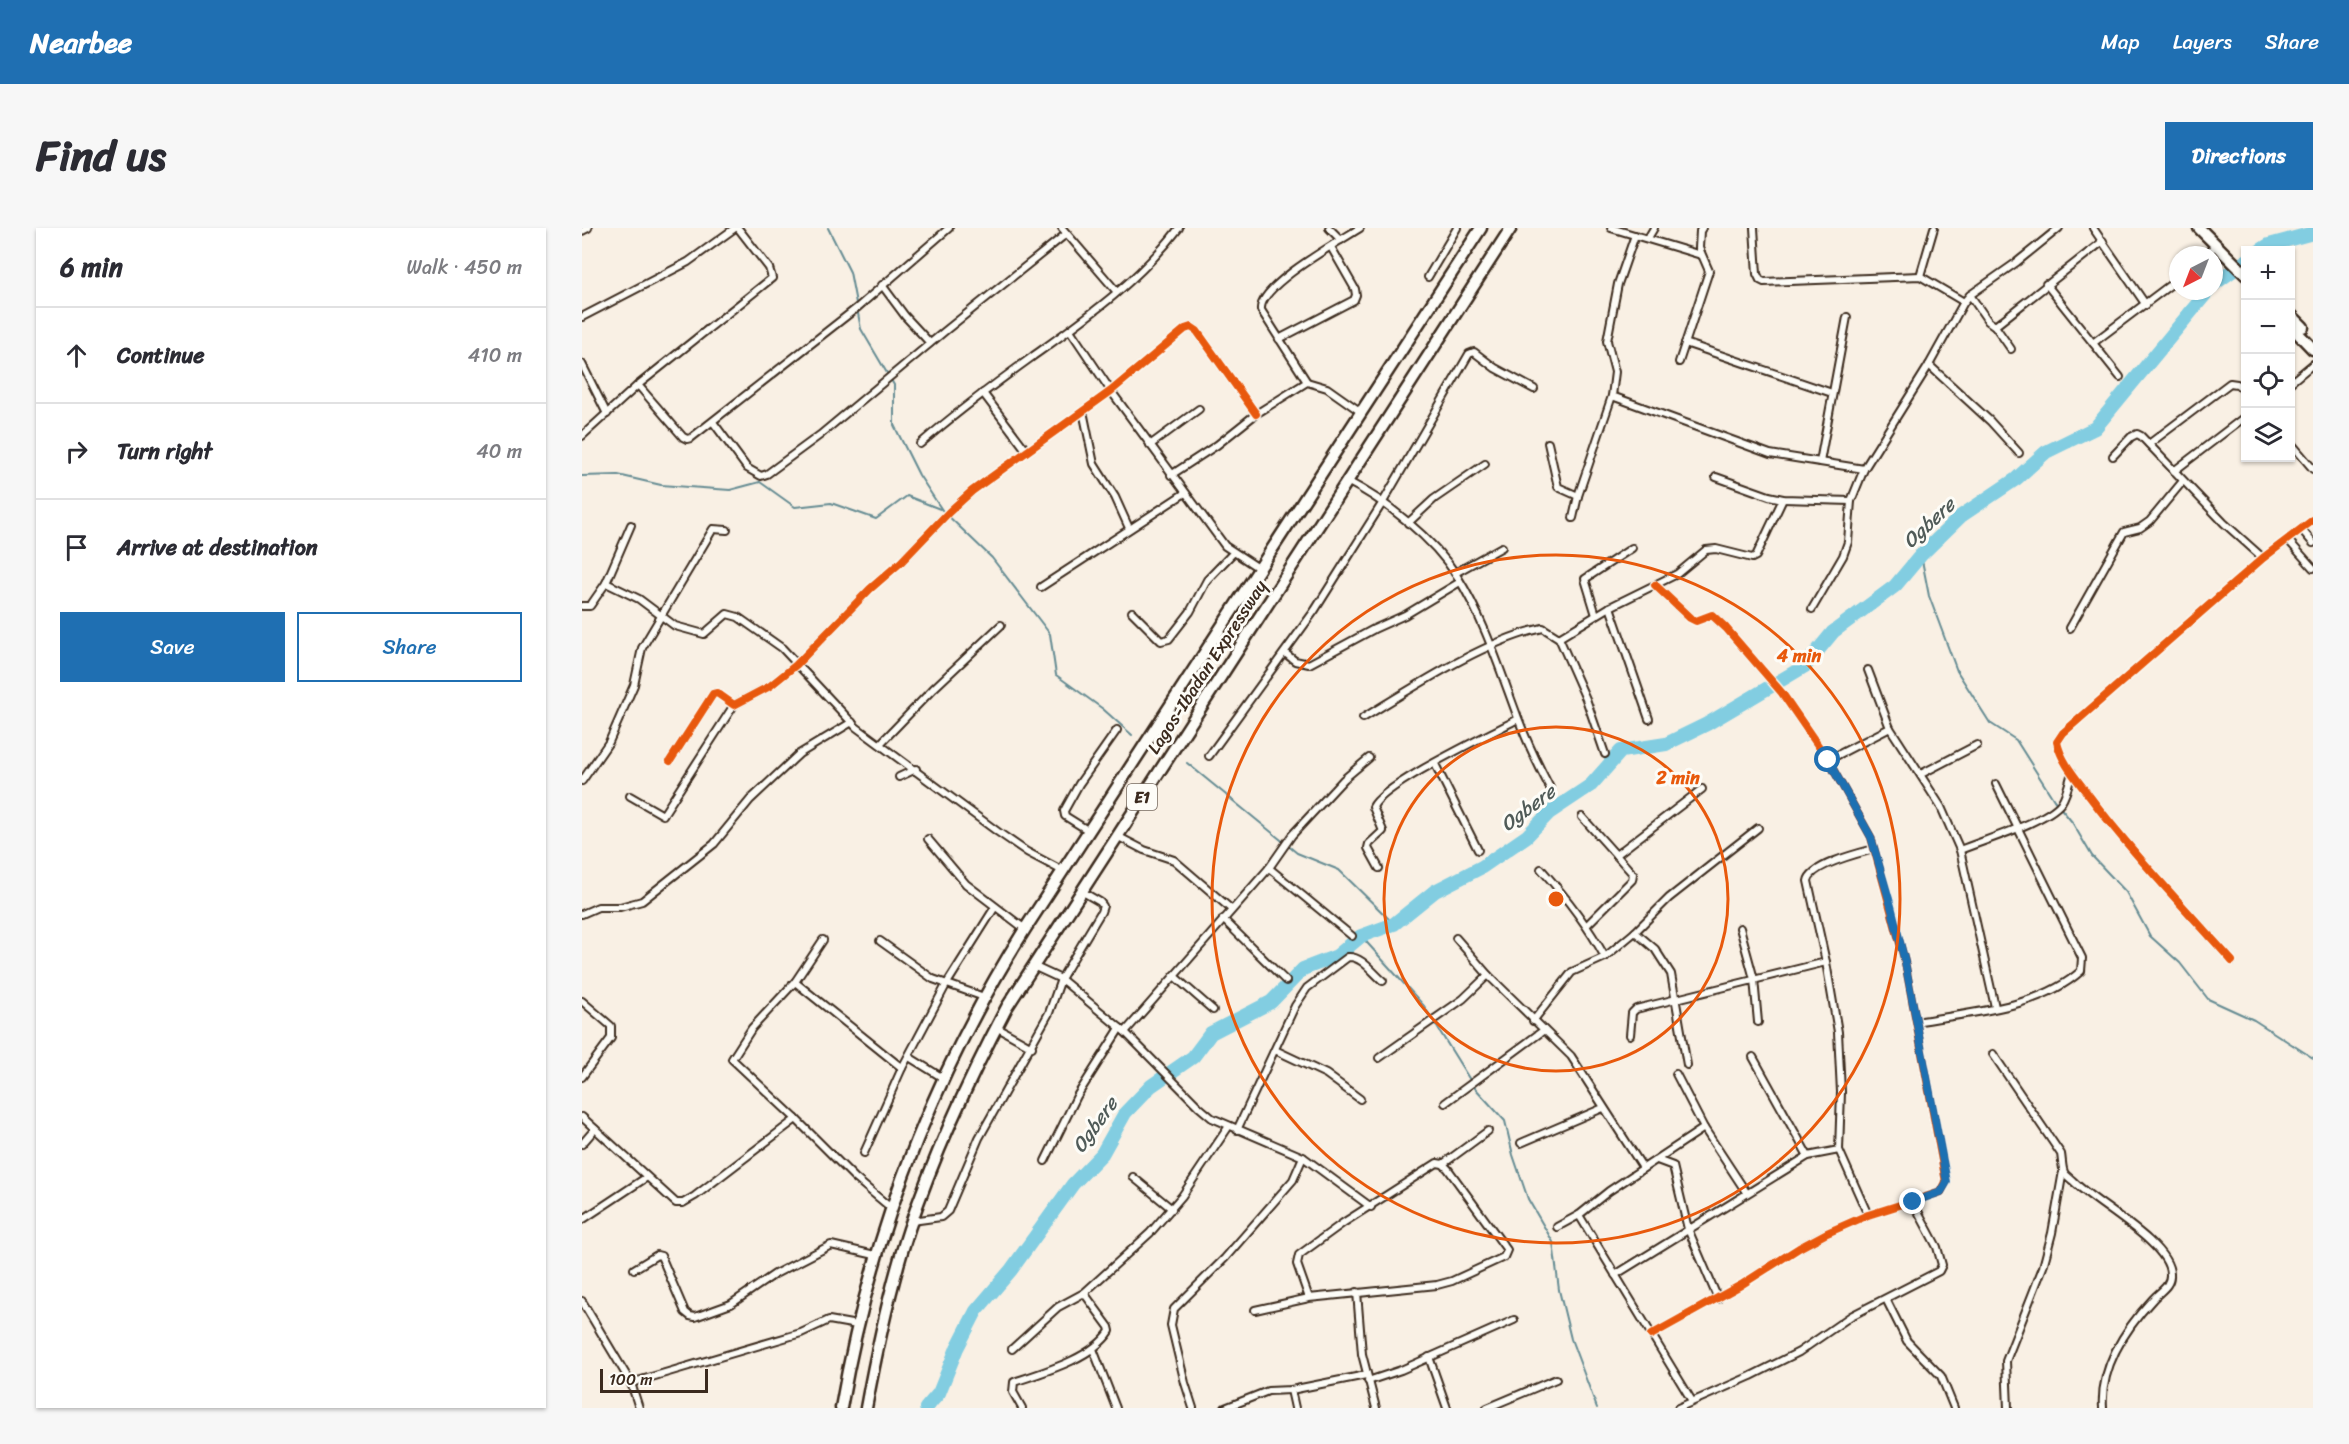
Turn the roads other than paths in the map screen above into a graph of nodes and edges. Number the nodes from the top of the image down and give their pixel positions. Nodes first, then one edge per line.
1 (588, 228) edge
2 (737, 228) edge
3 (949, 228) edge
4 (1179, 228) edge
5 (1329, 228) edge
6 (1360, 228) edge
7 (1456, 228) edge
8 (1480, 228) edge
9 (1511, 228) edge
10 (1520, 228) edge
11 (1611, 228) edge
12 (1654, 228) edge
13 (1702, 228) edge
14 (1754, 228) edge
15 (1934, 228) edge
16 (2093, 228) edge
17 (2199, 228) edge
18 (2209, 228) edge
19 (2055, 229) edge
20 (582, 231) edge
21 (1064, 231) edge
22 (1635, 235) junction
23 (1648, 238) junction
24 (1341, 240) junction
25 (2103, 241) junction
26 (1500, 245) junction
27 (2216, 245) joint
28 (1331, 247) junction
29 (1701, 255) junction
30 (2239, 262) edge
31 (1920, 276) junction
32 (1428, 277) dead end
33 (2046, 284) junction
34 (882, 285) junction
35 (2169, 286) edge
36 (1117, 292) junction
37 (1970, 295) junction
38 (1964, 302) junction
39 (2146, 305) junction
40 (582, 317) edge
41 (1847, 317) dead end
42 (2295, 319) edge
43 (1995, 326) junction
44 (2295, 329) edge
45 (1070, 330) junction
46 (1279, 339) junction
47 (2313, 339) edge
48 (930, 343) junction
49 (1685, 343) junction
50 (2093, 343) junction
51 (2011, 349) dead end
52 (2313, 349) edge
53 (582, 363) edge
54 (1679, 363) dead end
55 (2313, 364) edge
56 (1929, 365) junction
57 (2120, 377) dead end
58 (2295, 379) edge
59 (1307, 382) junction
60 (638, 385) junction
61 (1534, 388) dead end
62 (2241, 388) edge
63 (1111, 391) junction
64 (983, 393) junction
65 (1832, 393) junction
66 (1612, 396) junction
67 (1199, 409) dead end
68 (1083, 411) junction
69 (1361, 412) junction
70 (607, 414) junction
71 (1256, 414) junction
72 (2241, 420) edge
73 (713, 422) junction
74 (582, 436) edge
75 (1548, 443) dead end
76 (920, 444) dead end
77 (2149, 444) junction
78 (1150, 445) junction
79 (2295, 448) edge
80 (1026, 450) junction
81 (2019, 453) dead end
82 (2113, 456) dead end
83 (1820, 462) junction
84 (1485, 464) dead end
85 (1864, 469) junction
86 (2313, 469) edge
87 (2174, 471) junction
88 (1172, 475) junction
89 (1716, 477) dead end
90 (1347, 481) junction
91 (2183, 481) junction
92 (1185, 493) junction
93 (1578, 496) junction
94 (1783, 499) junction
95 (1851, 501) junction
96 (1383, 502) junction
97 (1573, 518) dead end
98 (2313, 520) edge
99 (1408, 523) junction
100 (631, 525) dead end
101 (1129, 528) junction
102 (727, 530) dead end
103 (2302, 530) junction
104 (2288, 540) junction
105 (2313, 543) edge
106 (1502, 548) dead end
107 (1632, 548) dead end
108 (1233, 553) junction
109 (2263, 558) junction
110 (2313, 568) edge
111 (1260, 569) junction
112 (1455, 573) junction
113 (1460, 582) junction
114 (606, 583) junction
115 (1655, 585) junction
116 (1041, 587) dead end
117 (582, 606) edge
118 (1610, 607) junction
119 (1812, 609) dead end
120 (1132, 612) dead end
121 (660, 615) junction
122 (1596, 615) junction
123 (1000, 625) dead end
124 (2070, 628) dead end
125 (1559, 638) junction
126 (1491, 647) junction
127 (1285, 653) junction
128 (796, 665) junction
129 (1868, 670) dead end
130 (734, 705) junction
131 (1362, 718) dead end
132 (1518, 719) junction
133 (1648, 719) dead end
134 (852, 722) junction
135 (1890, 728) junction
136 (1117, 730) dead end
137 (880, 744) junction
138 (1977, 745) dead end
139 (1605, 754) dead end
140 (1209, 756) dead end
141 (1369, 758) dead end
142 (1828, 760) junction
143 (670, 761) dead end
144 (1435, 764) junction
145 (916, 769) junction
146 (2072, 772) junction
147 (1921, 774) junction
148 (899, 777) dead end
149 (582, 781) edge
150 (1996, 784) dead end
151 (1551, 788) dead end
152 (1702, 789) dead end
153 (630, 796) dead end
154 (1582, 818) dead end
155 (2018, 827) junction
156 (1758, 828) dead end
157 (1089, 831) junction
158 (1117, 837) junction
159 (927, 839) dead end
160 (1874, 849) junction
161 (1478, 850) dead end
162 (1960, 850) junction
163 (1616, 855) junction
164 (1269, 868) junction
165 (1379, 868) dead end
166 (1541, 869) dead end
167 (1063, 871) junction
168 (1081, 891) junction
169 (995, 908) junction
170 (1231, 909) junction
171 (582, 914) edge
172 (1223, 919) junction
173 (1587, 925) junction
174 (1740, 928) dead end
175 (1025, 929) junction
176 (1635, 932) junction
177 (1352, 936) dead end
178 (1456, 938) dead end
179 (823, 940) dead end
180 (880, 941) dead end
181 (1605, 957) junction
182 (2232, 961) dead end
183 (1826, 962) junction
184 (1033, 966) junction
185 (1488, 975) junction
186 (1174, 976) junction
187 (1754, 978) junction
188 (1061, 979) junction
189 (1286, 981) dead end
190 (1383, 981) dead end
191 (795, 982) junction
192 (946, 985) junction
193 (984, 997) junction
194 (1675, 999) junction
195 (582, 1001) edge
196 (1995, 1007) junction
197 (1213, 1010) dead end
198 (1533, 1021) junction
199 (1758, 1022) dead end
200 (1917, 1022) junction
201 (996, 1027) junction
202 (1122, 1030) junction
203 (1544, 1030) junction
204 (1630, 1035) dead end
205 (1032, 1047) junction
206 (1275, 1050) junction
207 (1993, 1054) dead end
208 (909, 1057) junction
209 (1753, 1057) dead end
210 (1379, 1058) dead end
211 (1687, 1065) dead end
212 (902, 1068) junction
213 (1676, 1074) dead end
214 (582, 1077) edge
215 (943, 1078) junction
216 (1360, 1099) dead end
217 (1445, 1103) dead end
218 (1603, 1108) junction
219 (582, 1117) edge
220 (796, 1119) junction
221 (1229, 1126) junction
222 (1704, 1128) junction
223 (595, 1130) junction
224 (1237, 1130) junction
225 (1488, 1131) dead end
226 (1521, 1143) dead end
227 (582, 1144) edge
228 (1839, 1149) junction
229 (864, 1153) dead end
230 (1808, 1156) junction
231 (1303, 1157) junction
232 (1657, 1160) junction
233 (1045, 1161) dead end
234 (1443, 1164) junction
235 (1643, 1168) junction
236 (2063, 1171) junction
237 (646, 1177) junction
238 (1133, 1177) dead end
239 (1746, 1192) junction
240 (1913, 1202) junction
241 (1371, 1207) junction
242 (891, 1208) junction
243 (1172, 1209) junction
244 (1579, 1215) junction
245 (1868, 1215) junction
246 (582, 1220) edge
247 (912, 1221) junction
248 (1557, 1227) dead end
249 (1688, 1229) junction
250 (875, 1255) junction
251 (634, 1269) dead end
252 (1615, 1275) junction
253 (1357, 1292) junction
254 (1084, 1293) junction
255 (1309, 1298) junction
256 (1718, 1299) junction
257 (1886, 1299) junction
258 (582, 1301) edge
259 (1255, 1310) dead end
260 (1514, 1320) dead end
261 (858, 1325) junction
262 (1651, 1335) junction
263 (1012, 1349) dead end
264 (1093, 1349) junction
265 (1430, 1357) junction
266 (1367, 1378) junction
267 (1556, 1379) dead end
268 (631, 1383) junction
269 (1291, 1390) junction
270 (1692, 1401) junction
271 (639, 1408) edge
272 (841, 1408) edge
273 (866, 1408) edge
274 (1022, 1408) edge
275 (1116, 1408) edge
276 (1193, 1408) edge
277 (1224, 1408) edge
278 (1295, 1408) edge
279 (1376, 1408) edge
280 (1447, 1408) edge
281 (1487, 1408) edge
282 (1678, 1408) edge
283 (1954, 1408) edge
284 (2008, 1408) edge
285 (2103, 1408) edge

1 - 20 street
2 - 40 street
2 - 60 street
3 - 34 street
4 - 36 street
5 - 24 street
6 - 24 street
7 - 32 street
8 - 69 highway, Lagos-Ibadan Expressway / E1
9 - 26 highway, Lagos-Ibadan Expressway / E1
10 - 26 highway
11 - 22 street
12 - 23 street
13 - 29 street
14 - 31 street
15 - 31 street
16 - 25 street
17 - 27 highway
18 - 30 highway
19 - 37 street
21 - 36 street
21 - 48 street
22 - 23 street
22 - 66 street
23 - 29 street
24 - 28 street
25 - 33 street
25 - 39 street
26 - 90 highway, Lagos-Ibadan Expressway / E1
27 - 30 highway
28 - 46 street
28 - 46 street
29 - 49 street
31 - 38 street
33 - 43 street
33 - 50 street
34 - 48 street
34 - 73 street
35 - 39 street
36 - 45 street
37 - 38 street
37 - 43 street
38 - 56 street
39 - 50 street
41 - 65 street
42 - 47 highway
43 - 51 street
44 - 52 highway
45 - 63 street
45 - 64 street
46 - 59 street
48 - 73 street
49 - 54 street
49 - 65 street
50 - 57 street
53 - 70 street
55 - 58 street
56 - 81 street
56 - 85 street
59 - 69 street
59 - 71 street
60 - 70 street
60 - 73 street
61 - 96 street
62 - 77 street
63 - 68 street
63 - 71 street
63 - 78 street
64 - 76 street
64 - 80 street
65 - 83 street
66 - 83 street
66 - 93 street
67 - 78 street
68 - 80 street
68 - 101 street
69 - 111 highway, Lagos-Ibadan Expressway / E1
70 - 74 street
71 - 88 street
72 - 87 street
75 - 93 street
77 - 82 street
77 - 87 street
78 - 88 street
79 - 86 street
80 - 128 street
83 - 85 street
84 - 99 street
85 - 95 street
87 - 91 street
88 - 92 street
89 - 94 street
90 - 96 street
90 - 158 highway, Lagos-Ibadan Expressway / E1
91 - 109 street
91 - 124 street
92 - 101 street
92 - 108 street
93 - 97 street
94 - 95 street
94 - 115 street
95 - 119 street
96 - 99 street
96 - 127 street
98 - 103 street
99 - 112 street
100 - 114 street
101 - 116 street
102 - 121 street
103 - 104 street
103 - 105 street
104 - 109 street
104 - 110 street
106 - 112 street
107 - 122 street
108 - 111 street
108 - 120 street
109 - 146 street
111 - 157 highway, Lagos-Ibadan Expressway / E1
112 - 113 street
113 - 126 street
113 - 127 street
114 - 117 street
114 - 121 street
115 - 118 street
115 - 142 street
118 - 122 street
118 - 133 street
121 - 128 street
121 - 149 street
122 - 125 street
123 - 137 street
125 - 126 street
125 - 139 street
126 - 131 street
126 - 132 street
127 - 140 street
128 - 130 street
128 - 134 street
129 - 135 street
130 - 143 street
130 - 153 street
132 - 144 street
132 - 151 street
134 - 137 street
134 - 171 street
135 - 142 street
135 - 147 street
136 - 157 street
137 - 145 street
138 - 147 street
141 - 164 street
142 - 160 street
144 - 161 street
144 - 165 street
145 - 148 street
145 - 167 street
146 - 155 street
146 - 182 street
147 - 162 street
150 - 155 street
152 - 163 street
154 - 163 street
155 - 162 street
155 - 196 street
156 - 176 street
157 - 167 highway, Lagos-Ibadan Expressway / E1
158 - 168 highway, Lagos-Ibadan Expressway / E1
158 - 170 street
159 - 169 street
160 - 183 street
160 - 200 street
162 - 196 street
163 - 173 street
164 - 170 street
164 - 177 street
166 - 173 street
167 - 175 highway, Lagos-Ibadan Expressway / E1
168 - 184 highway, Lagos-Ibadan Expressway / E1
168 - 188 street
169 - 175 street
169 - 192 street
170 - 172 street
172 - 186 street
172 - 189 street
173 - 181 street
174 - 187 street
175 - 193 highway, Lagos-Ibadan Expressway / E1
176 - 181 street
176 - 194 street
178 - 185 street
179 - 191 street
180 - 192 street
181 - 198 street
183 - 187 street
183 - 228 street
184 - 188 street
184 - 201 highway, Lagos-Ibadan Expressway / E1
185 - 198 street
185 - 210 street
186 - 197 street
186 - 202 street
187 - 194 street
187 - 199 street
188 - 202 street
188 - 205 street
190 - 206 street
191 - 212 street
191 - 220 street
192 - 193 street
192 - 208 street
193 - 215 highway, Lagos-Ibadan Expressway / E1
194 - 204 street
194 - 211 street
195 - 214 street
196 - 200 street
198 - 203 street
200 - 240 street
201 - 205 street
201 - 247 highway, Lagos-Ibadan Expressway / E1
202 - 221 street
202 - 233 street
203 - 217 street
203 - 218 street
205 - 247 street
206 - 216 street
206 - 224 street
207 - 236 street
208 - 212 street
208 - 215 street
209 - 230 street
212 - 229 street
213 - 222 street
215 - 242 highway, Lagos-Ibadan Expressway / E1
218 - 226 street
218 - 235 street
219 - 223 street
220 - 237 street
220 - 242 street
221 - 224 street
221 - 243 street
222 - 232 street
222 - 239 street
223 - 227 street
223 - 237 street
224 - 231 street
225 - 234 street
228 - 230 street
228 - 245 street
230 - 239 street
231 - 241 street
231 - 276 street
232 - 235 street
232 - 249 street
234 - 241 street
234 - 253 street
235 - 244 street
236 - 284 street
236 - 285 street
237 - 246 street
238 - 243 street
239 - 249 street
240 - 245 street
240 - 257 street
241 - 255 street
242 - 250 highway, Lagos-Ibadan Expressway / E1
243 - 254 street
244 - 248 street
244 - 252 street
245 - 256 street
247 - 273 highway, Lagos-Ibadan Expressway / E1
249 - 252 street
249 - 256 street
250 - 251 street
250 - 261 highway, Lagos-Ibadan Expressway / E1
252 - 262 street
253 - 255 street
253 - 266 street
254 - 263 street
254 - 264 street
255 - 259 street
256 - 262 street
257 - 270 street
257 - 283 street
258 - 268 street
260 - 265 street
261 - 268 street
261 - 272 highway, Lagos-Ibadan Expressway / E1
262 - 270 street
264 - 274 street
264 - 275 street
265 - 266 street
265 - 280 street
266 - 269 street
266 - 279 street
267 - 281 street
268 - 271 street
269 - 277 street
269 - 278 street
270 - 282 street

